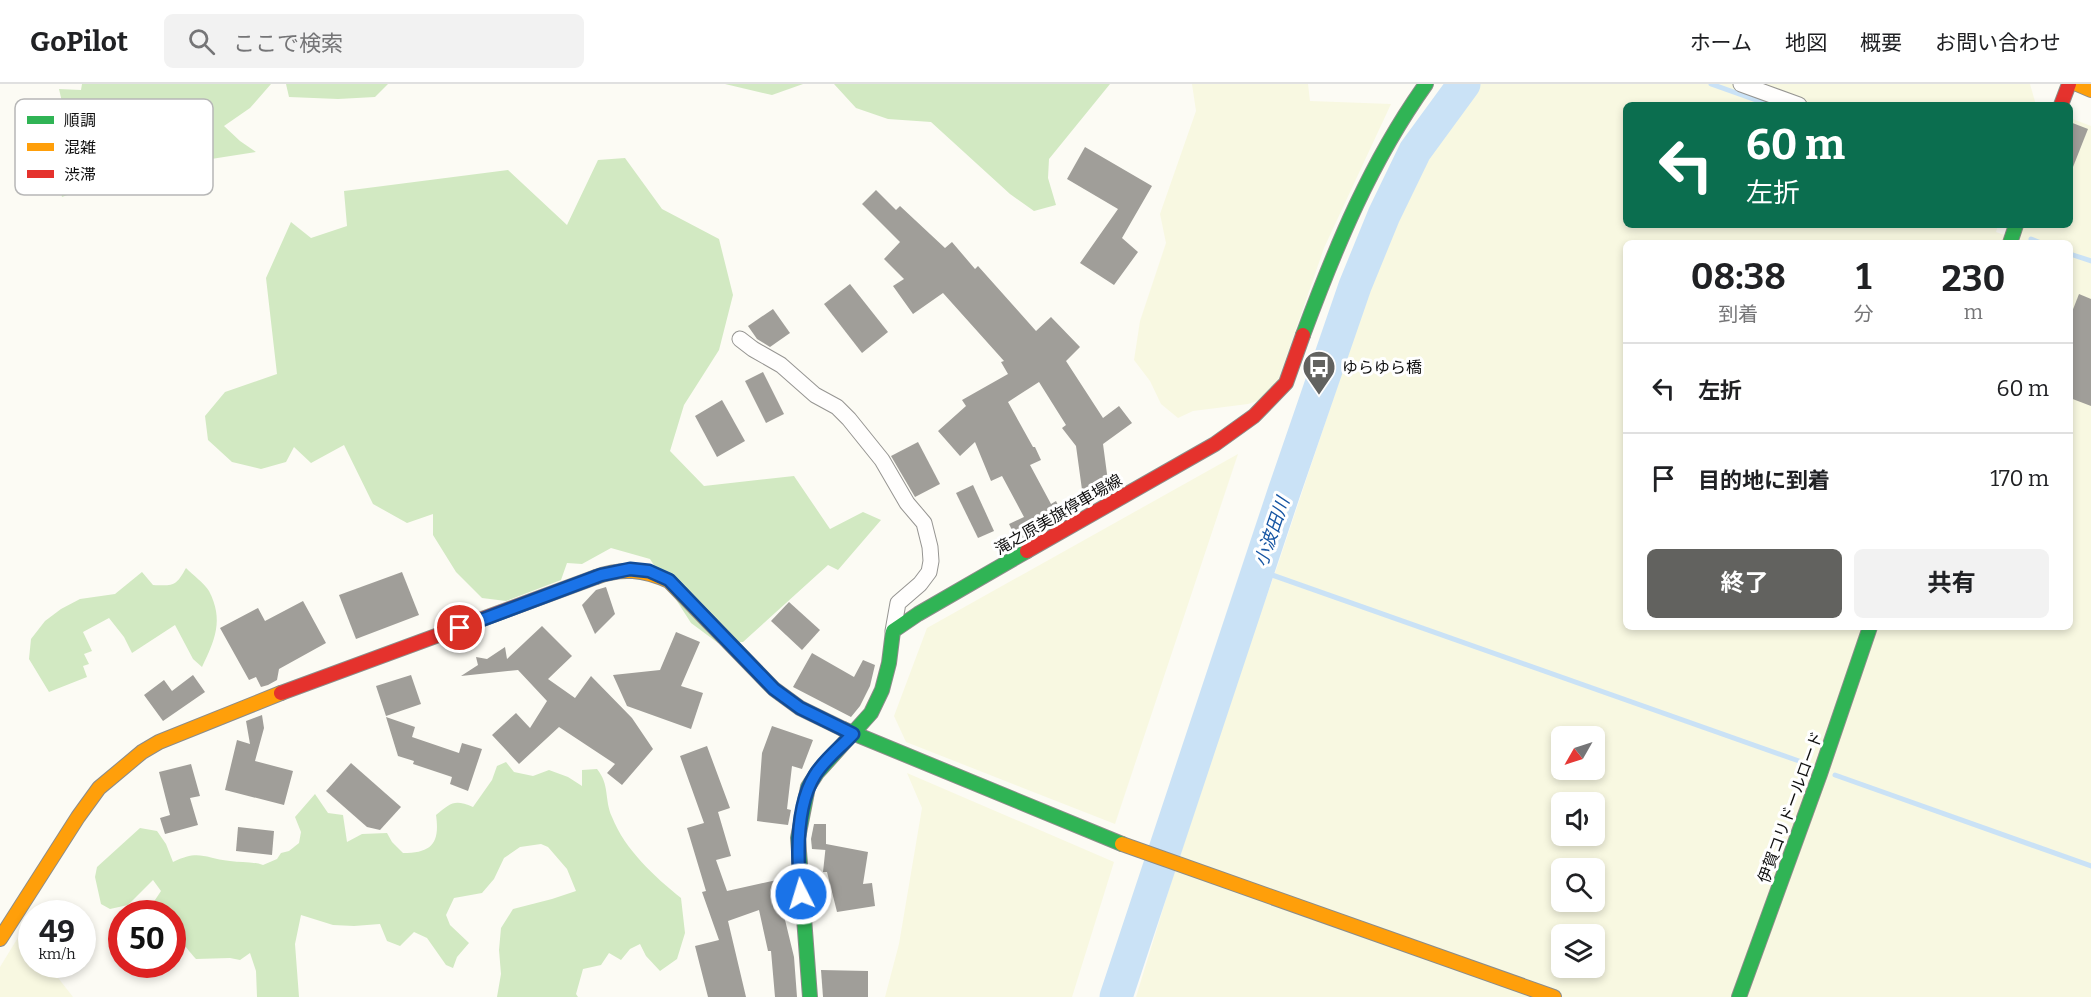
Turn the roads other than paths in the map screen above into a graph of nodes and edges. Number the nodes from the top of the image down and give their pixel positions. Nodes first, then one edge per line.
1 (1426, 84) edge
2 (1741, 84) edge
3 (2069, 84) edge
4 (2077, 84) edge
5 (2091, 90) edge
6 (1791, 102) edge
7 (2062, 102) edge
8 (740, 339) dead end
9 (1869, 630) edge
10 (893, 631) junction
11 (853, 734) junction
12 (0, 939) edge
13 (810, 997) edge
14 (1554, 997) edge
15 (1739, 997) edge

1 - 10 main road, 滝之原美旗停車場線
2 - 6 street
3 - 7 main road
4 - 5 main road
8 - 10 street
9 - 15 main road, 伊賀コリドールロード
10 - 11 main road
11 - 12 main road
11 - 13 main road
11 - 14 main road

